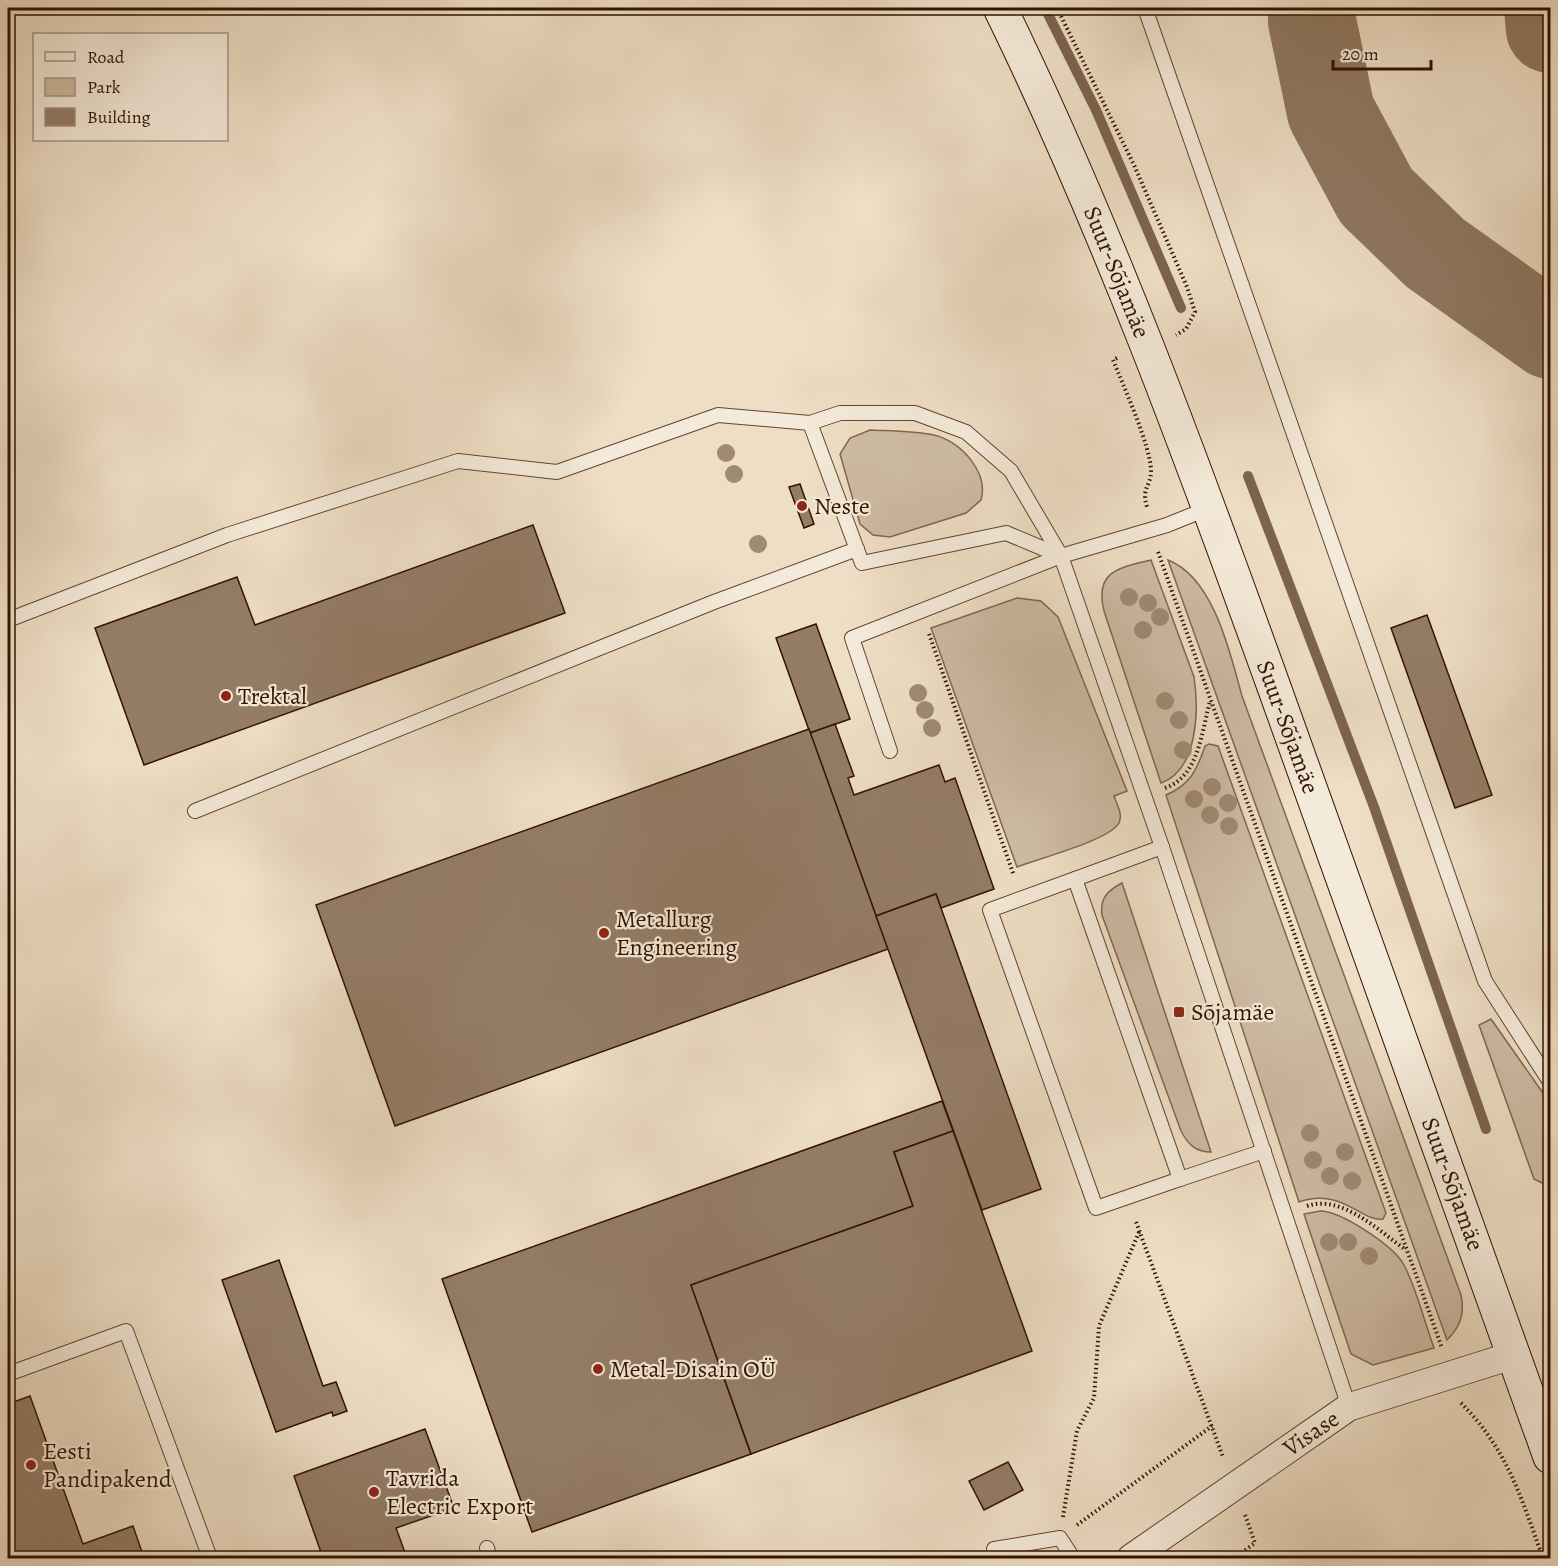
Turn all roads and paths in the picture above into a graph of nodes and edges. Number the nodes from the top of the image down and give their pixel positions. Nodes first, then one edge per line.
1 (1000, 8) edge
2 (1057, 8) edge
3 (1145, 8) edge
4 (1173, 336) dead end
5 (1124, 356) dead end
6 (810, 423) junction
7 (1209, 508) junction
8 (1152, 529) junction
9 (857, 549) junction
10 (1061, 556) junction
11 (920, 610) junction
12 (8, 620) edge
13 (1210, 701) junction
14 (890, 751) dead end
15 (1144, 795) junction
16 (195, 811) dead end
17 (1162, 847) junction
18 (1075, 879) junction
19 (1023, 898) junction
20 (1551, 1082) edge
21 (1263, 1151) junction
22 (1180, 1179) junction
23 (1284, 1213) junction
24 (1136, 1222) dead end
25 (1140, 1231) junction
26 (1406, 1250) junction
27 (1514, 1355) junction
28 (1451, 1373) junction
29 (8, 1374) edge
30 (1349, 1407) junction
31 (1212, 1426) junction
32 (1551, 1457) edge
33 (1233, 1485) junction
34 (1060, 1538) junction
35 (994, 1550) dead end
36 (210, 1558) edge
37 (1073, 1558) edge
38 (1131, 1558) edge
39 (1234, 1558) edge
40 (1543, 1558) edge

1 - 7 main road, Suur-Sõjamäe
2 - 4 path
3 - 20 lane
5 - 8 path
6 - 9 lane
6 - 10 lane
6 - 12 lane
7 - 8 lane
7 - 27 main road, Suur-Sõjamäe
8 - 10 lane
8 - 13 path
9 - 10 lane
9 - 16 lane
10 - 11 lane
10 - 15 lane
11 - 14 lane
11 - 19 path
13 - 15 path
13 - 26 path
15 - 17 lane
17 - 18 lane
17 - 21 lane
18 - 19 lane
18 - 22 lane
19 - 22 lane
21 - 22 lane
21 - 23 lane
23 - 26 path
23 - 30 lane
24 - 25 path
25 - 31 path
25 - 34 path
26 - 28 path
27 - 28 street, Visase
27 - 32 main road, Suur-Sõjamäe
28 - 30 street, Visase
28 - 40 path
29 - 36 lane
30 - 33 street, Visase
31 - 33 path
31 - 34 path
33 - 38 street, Visase
33 - 39 path
34 - 35 lane
34 - 37 lane

